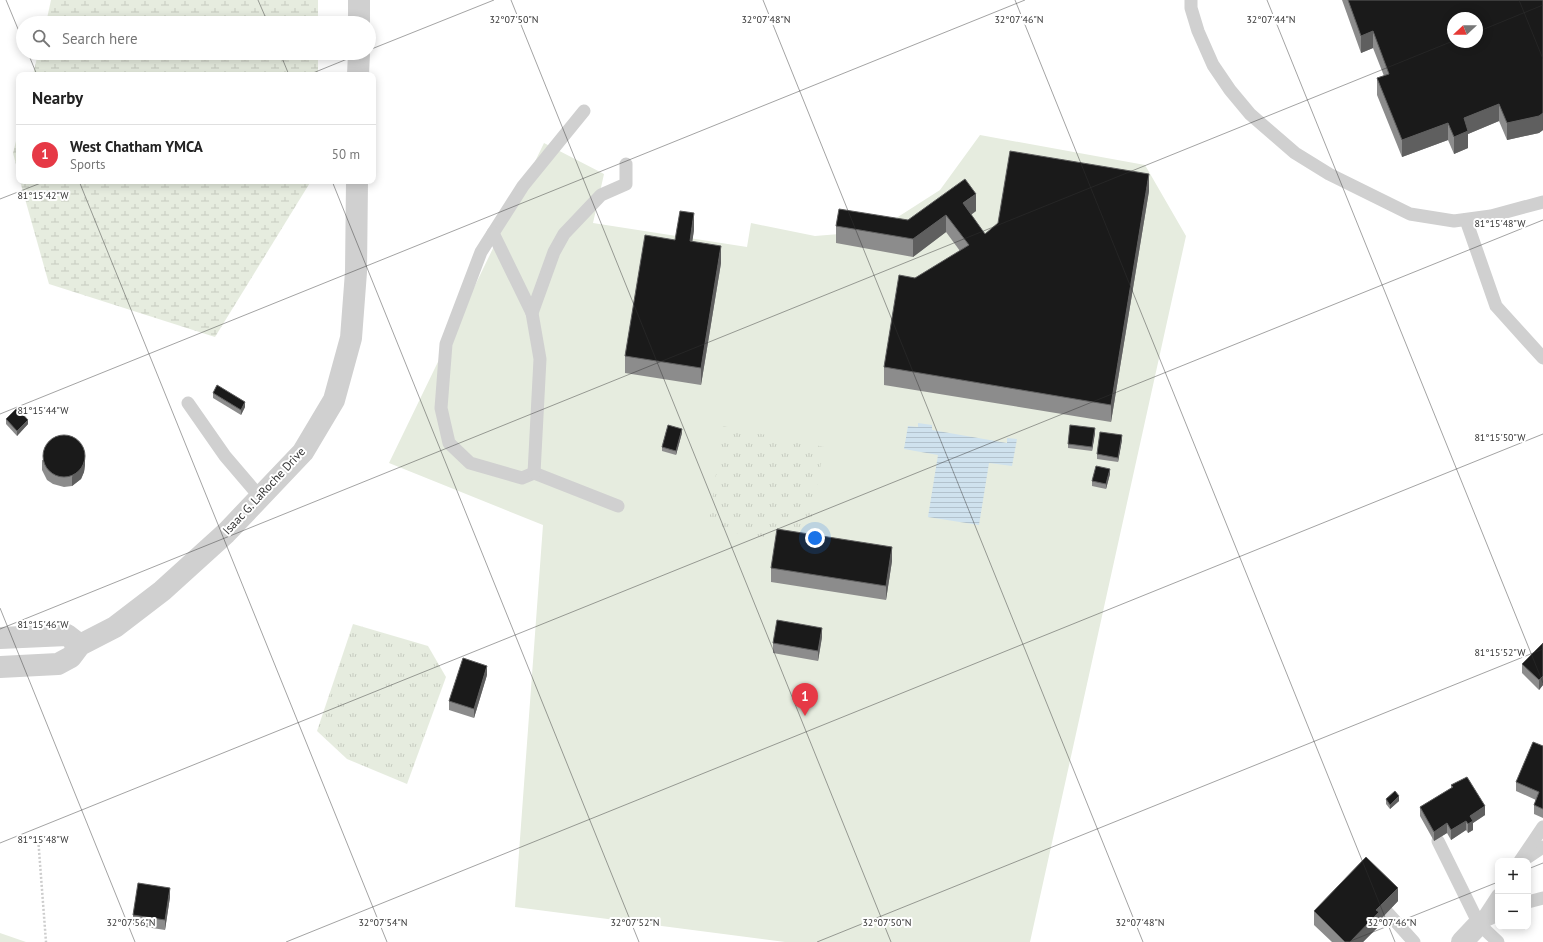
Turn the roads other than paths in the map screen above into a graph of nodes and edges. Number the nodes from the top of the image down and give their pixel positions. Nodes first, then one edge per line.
1 (359, 0) edge
2 (1191, 0) edge
3 (359, 16) edge
4 (358, 60) edge
5 (358, 72) edge
6 (584, 111) dead end
7 (626, 164) dead end
8 (357, 184) edge
9 (1543, 202) edge
10 (1466, 220) junction
11 (493, 233) junction
12 (532, 313) junction
13 (1543, 358) edge
14 (188, 403) dead end
15 (534, 473) junction
16 (260, 497) junction
17 (618, 506) dead end
18 (0, 638) edge
19 (80, 645) junction
20 (0, 667) edge
21 (1543, 826) edge
22 (1438, 841) edge
23 (1543, 847) edge
24 (1523, 858) edge
25 (1526, 858) edge
26 (1543, 898) edge
27 (1531, 901) edge
28 (1495, 903) edge
29 (1387, 912) edge
30 (1489, 920) edge
31 (1414, 942) edge
32 (1462, 942) edge
33 (1498, 942) edge

1 - 3 street
2 - 10 lane
4 - 5 street
6 - 11 lane
7 - 12 lane
8 - 16 street, Isaac G. LaRoche Drive
9 - 10 lane
10 - 13 lane
11 - 12 lane
11 - 15 lane
12 - 15 lane
14 - 16 lane
15 - 17 lane
16 - 19 street, Isaac G. LaRoche Drive
18 - 19 street
19 - 20 street, Isaac G. LaRoche Drive
21 - 24 lane
22 - 30 lane
23 - 25 lane
26 - 27 lane
28 - 30 lane
29 - 31 lane
30 - 32 street
30 - 33 lane

